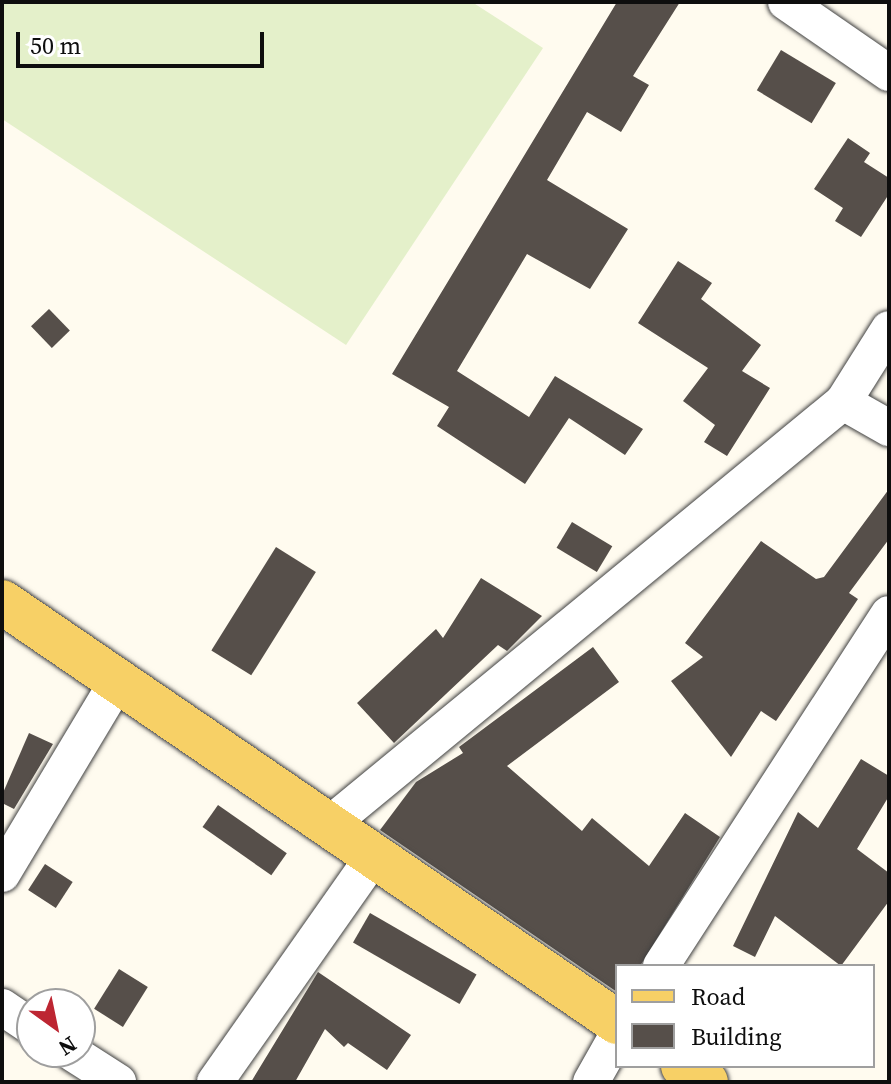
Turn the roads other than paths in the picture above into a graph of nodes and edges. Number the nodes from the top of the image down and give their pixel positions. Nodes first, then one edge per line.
1 (786, 2) edge
2 (889, 73) edge
3 (889, 329) edge
4 (843, 402) junction
5 (889, 428) edge
6 (2, 602) edge
7 (889, 614) edge
8 (118, 680) junction
9 (330, 824) junction
10 (373, 857) junction
11 (2, 874) edge
12 (662, 964) edge
13 (615, 1021) edge
14 (615, 1040) edge
15 (96, 1068) edge
16 (686, 1068) edge
17 (118, 1082) edge
18 (215, 1082) edge
19 (591, 1082) edge
20 (706, 1082) edge

1 - 2 street
3 - 4 street
4 - 5 street
4 - 9 street
6 - 8 main road
7 - 12 street
8 - 9 main road
8 - 11 street
9 - 10 main road
10 - 13 main road
10 - 18 street
14 - 19 street
15 - 17 street
16 - 20 main road

